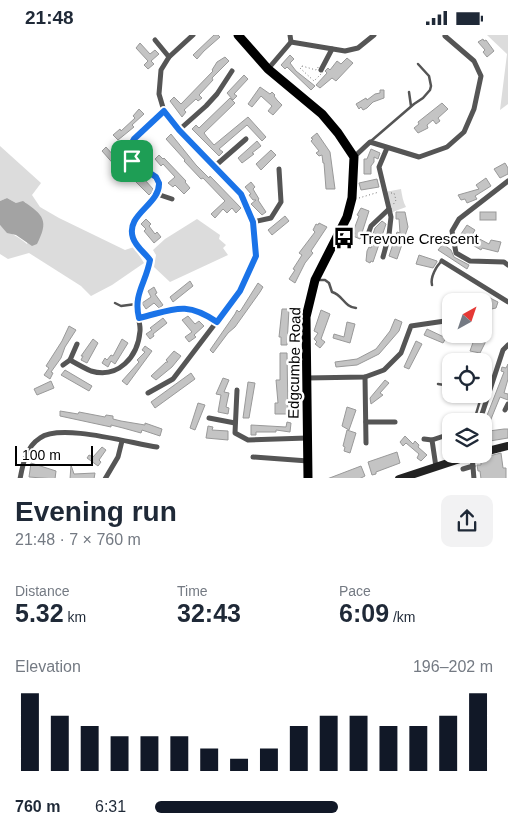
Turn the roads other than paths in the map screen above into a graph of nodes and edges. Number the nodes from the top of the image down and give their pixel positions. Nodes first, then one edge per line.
1 (194, 35) edge
2 (238, 35) edge
3 (290, 35) edge
4 (374, 35) edge
5 (445, 36) edge
6 (156, 40) dead end
7 (291, 42) junction
8 (332, 49) junction
9 (169, 57) junction
10 (418, 64) dead end
11 (268, 69) junction
12 (322, 70) road end
13 (232, 71) dead end
14 (409, 92) dead end
15 (411, 106) junction
16 (164, 111) junction
17 (179, 130) junction
18 (246, 139) dead end
19 (370, 142) junction
20 (387, 148) junction
21 (354, 157) junction
22 (215, 166) junction
23 (279, 169) dead end
24 (508, 181) edge
25 (158, 194) junction
26 (172, 199) dead end
27 (389, 209) junction
28 (253, 222) junction
29 (366, 239) dead end
30 (383, 257) dead end
31 (442, 261) joint
32 (508, 265) edge
33 (315, 280) junction
34 (432, 285) dead end
35 (508, 302) edge
36 (114, 303) dead end
37 (136, 304) junction
38 (356, 308) dead end
39 (139, 318) junction
40 (442, 321) edge
41 (217, 322) junction
42 (77, 344) dead end
43 (508, 345) edge
44 (70, 360) junction
45 (64, 365) joint
46 (60, 371) dead end
47 (365, 377) junction
48 (306, 378) junction
49 (438, 384) dead end
50 (442, 385) edge
51 (237, 389) dead end
52 (148, 393) dead end
53 (508, 404) edge
54 (505, 410) dead end
55 (484, 413) edge
56 (209, 418) dead end
57 (366, 422) junction
58 (395, 422) dead end
59 (235, 423) junction
60 (442, 436) edge
61 (307, 438) junction
62 (424, 439) dead end
63 (432, 440) junction
64 (122, 441) junction
65 (366, 443) dead end
66 (508, 446) edge
67 (157, 447) dead end
68 (492, 449) edge
69 (252, 457) dead end
70 (308, 461) junction
71 (448, 463) edge
72 (473, 463) edge
73 (473, 466) junction
74 (436, 467) junction
75 (463, 469) dead end
76 (20, 478) edge
77 (106, 478) edge
78 (308, 478) edge
79 (402, 478) edge
80 (474, 478) edge

1 - 9 street
2 - 11 main road
3 - 7 street
4 - 8 street
5 - 20 street
6 - 9 street
7 - 8 street
7 - 11 street
8 - 12 street
9 - 16 street
10 - 15 lane
11 - 21 main road
13 - 17 street
14 - 15 lane
15 - 19 lane
16 - 17 street
16 - 25 street
17 - 22 street
18 - 22 street
19 - 20 street
19 - 21 street
20 - 27 street
21 - 33 main road, Edgcumbe Road
22 - 28 street
23 - 28 street
24 - 32 street
25 - 26 street
25 - 37 street
27 - 29 street
27 - 30 street
28 - 41 street
31 - 34 lane
31 - 35 street
33 - 38 lane
33 - 48 main road, Edgcumbe Road
36 - 37 lane
37 - 39 street
39 - 41 street
39 - 44 street
40 - 47 street
41 - 52 street
42 - 44 street
43 - 55 street
44 - 45 street
45 - 46 lane
47 - 48 street
47 - 57 street
48 - 61 main road, Edgcumbe Road
49 - 50 lane
51 - 59 street
53 - 54 street
56 - 59 street
57 - 58 street
57 - 65 street
59 - 61 street
60 - 63 street
61 - 70 main road, Edgcumbe Road
62 - 63 street
63 - 74 street
64 - 67 street
64 - 76 street
64 - 77 street
66 - 68 main road
69 - 70 street
70 - 78 main road, Edgcumbe Road
71 - 74 main road
72 - 73 street
73 - 75 street
73 - 80 street
74 - 79 main road

